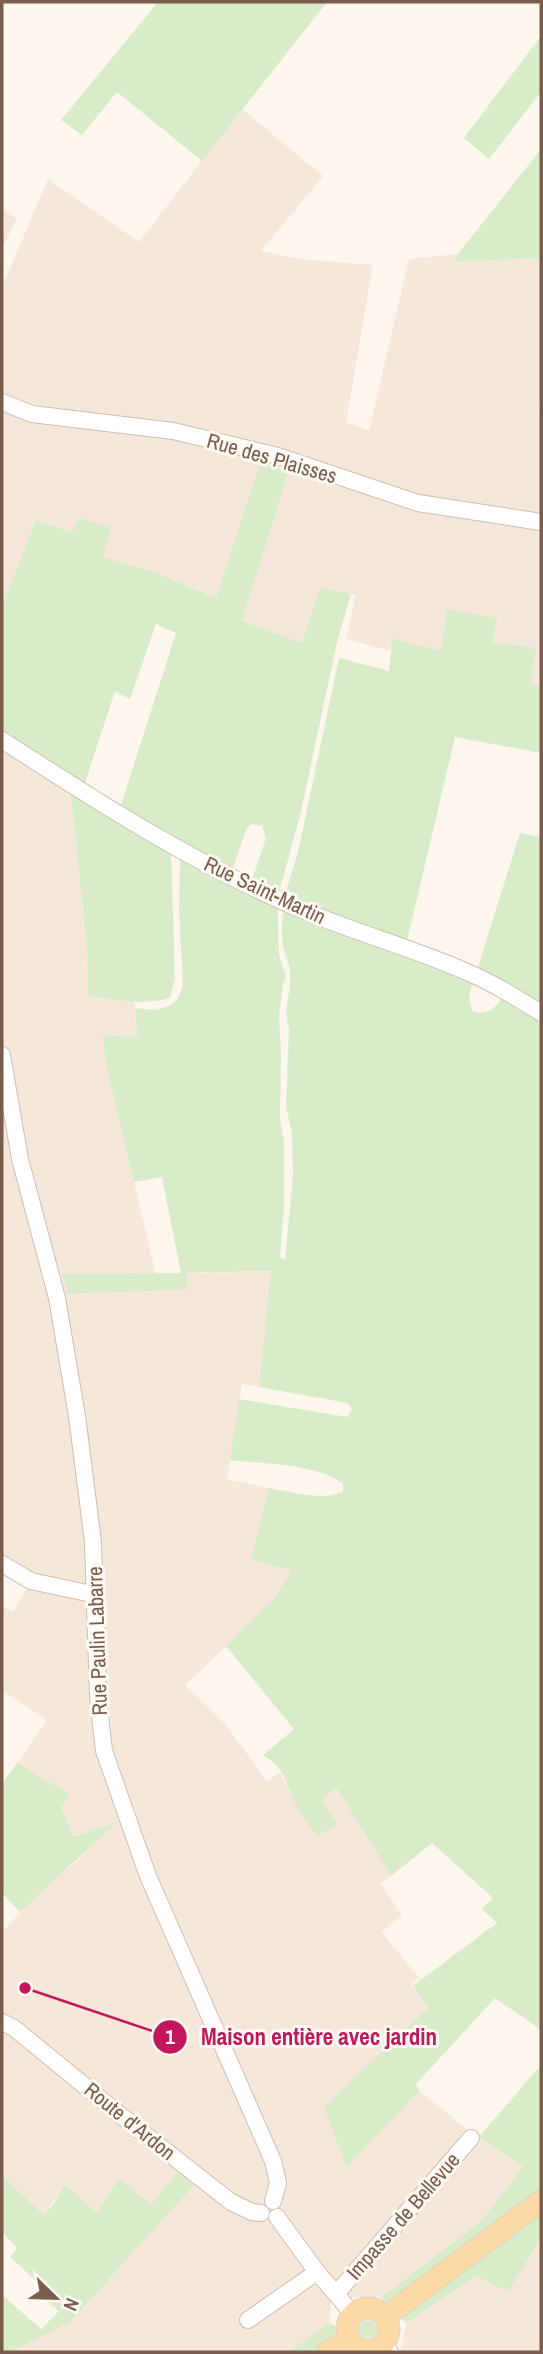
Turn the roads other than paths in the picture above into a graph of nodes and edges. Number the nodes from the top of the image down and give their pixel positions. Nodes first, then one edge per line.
1 (2, 402) edge
2 (541, 522) edge
3 (2, 740) edge
4 (541, 1013) edge
5 (2, 1055) edge
6 (2, 1564) edge
7 (96, 1595) junction
8 (2, 2022) edge
9 (471, 2138) dead end
10 (541, 2201) edge
11 (271, 2210) junction
12 (317, 2272) junction
13 (336, 2294) junction
14 (354, 2314) junction
15 (259, 2317) dead end
16 (385, 2317) junction
17 (350, 2339) junction
18 (387, 2348) edge
19 (327, 2352) edge

1 - 2 street, Rue des Plaisses
3 - 4 street, Rue Saint-Martin
5 - 7 street, Rue Paulin Labarre
6 - 7 street
7 - 11 street, Rue Paulin Labarre
8 - 11 street, Route d'Ardon
9 - 13 street, Impasse de Bellevue
10 - 16 main road
11 - 12 street
12 - 13 street
12 - 15 street
13 - 14 street
14 - 16 main road
14 - 17 main road
16 - 18 main road
17 - 18 main road
17 - 19 main road

